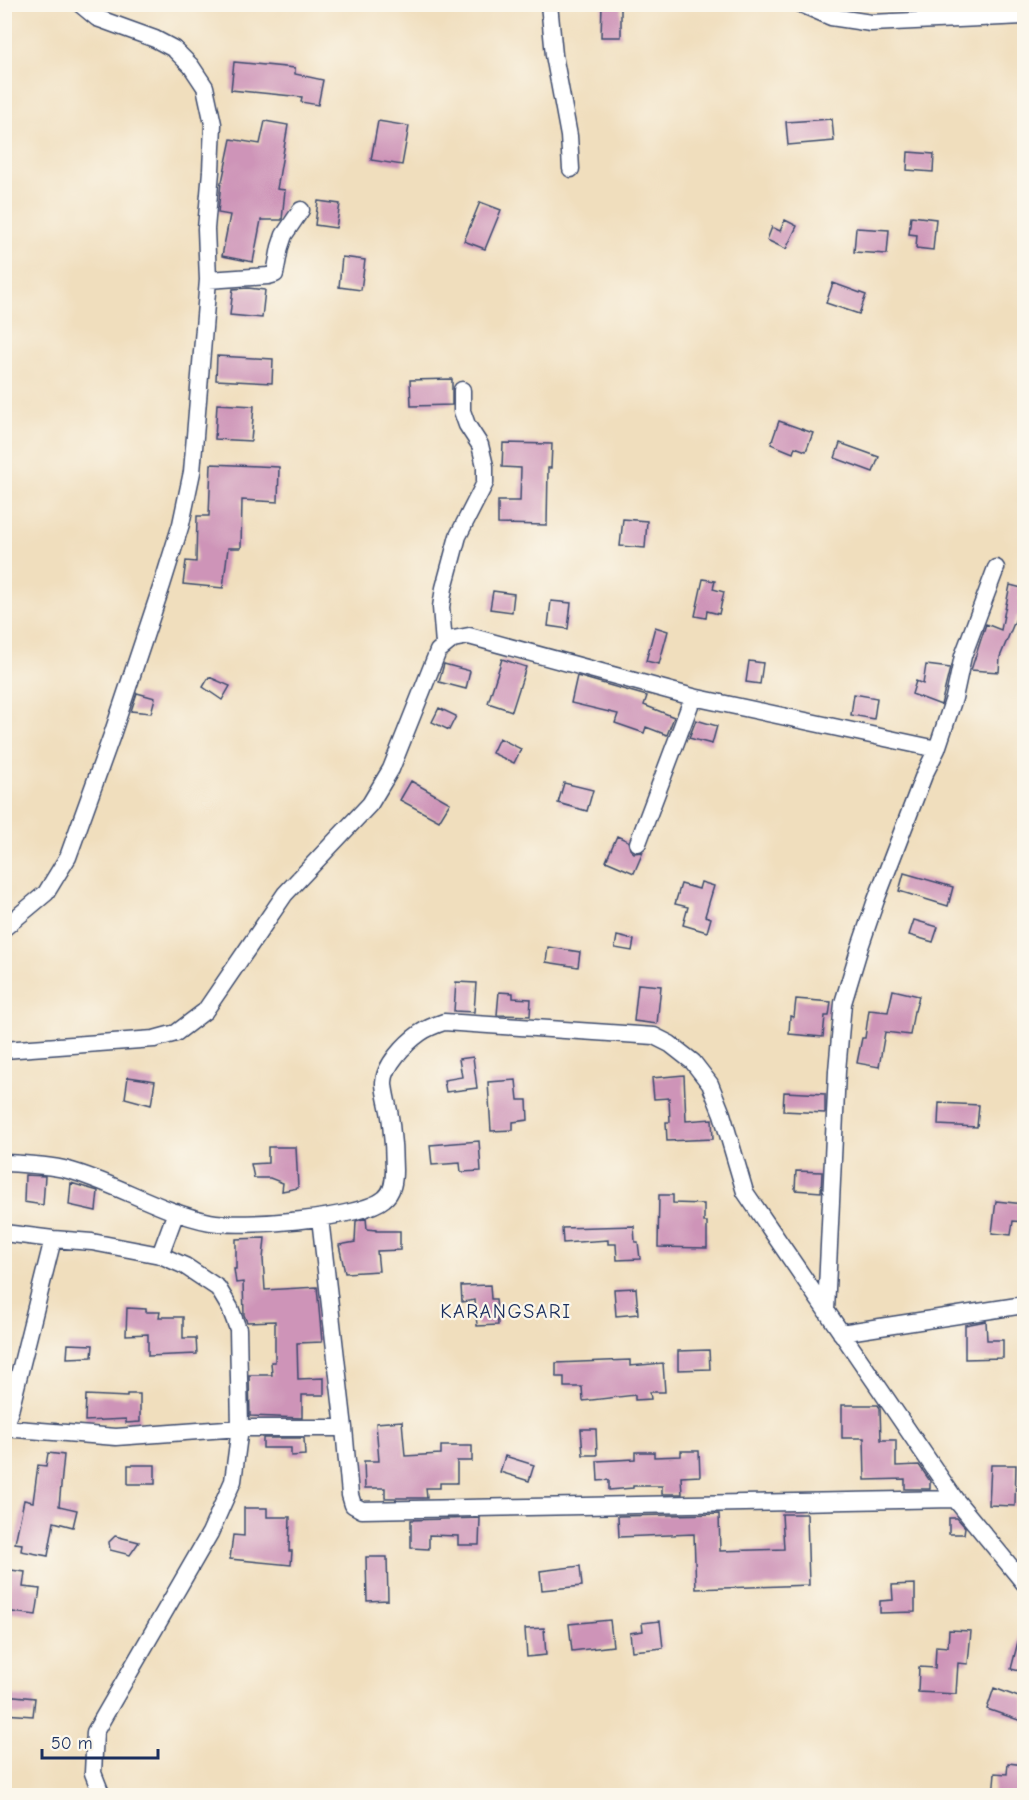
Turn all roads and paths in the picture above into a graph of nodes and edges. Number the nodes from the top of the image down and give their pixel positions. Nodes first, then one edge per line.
1 (80, 4) edge
2 (549, 4) edge
3 (801, 4) edge
4 (1024, 15) edge
5 (571, 169) dead end
6 (301, 210) dead end
7 (208, 280) junction
8 (462, 390) dead end
9 (996, 568) dead end
10 (444, 644) junction
11 (693, 697) junction
12 (937, 749) junction
13 (638, 843) dead end
14 (4, 928) edge
15 (4, 1050) edge
16 (4, 1163) edge
17 (176, 1212) junction
18 (320, 1218) junction
19 (4, 1233) edge
20 (52, 1244) junction
21 (160, 1255) junction
22 (1024, 1305) edge
23 (826, 1311) junction
24 (841, 1333) junction
25 (4, 1428) edge
26 (240, 1428) junction
27 (344, 1428) junction
28 (956, 1499) junction
29 (1024, 1583) edge
30 (102, 1796) edge

1 - 7 street
2 - 5 street
3 - 4 street
6 - 7 street
7 - 14 street
8 - 10 street
9 - 12 street
10 - 11 street
10 - 15 street
11 - 12 street
11 - 13 street
12 - 23 street
16 - 17 street
17 - 18 street
17 - 21 street
18 - 23 street
18 - 27 street
19 - 20 street
20 - 21 street
20 - 25 street
21 - 26 street
22 - 24 street
23 - 24 street
24 - 28 street
25 - 26 street
26 - 27 street
26 - 30 street
27 - 28 street
28 - 29 street

